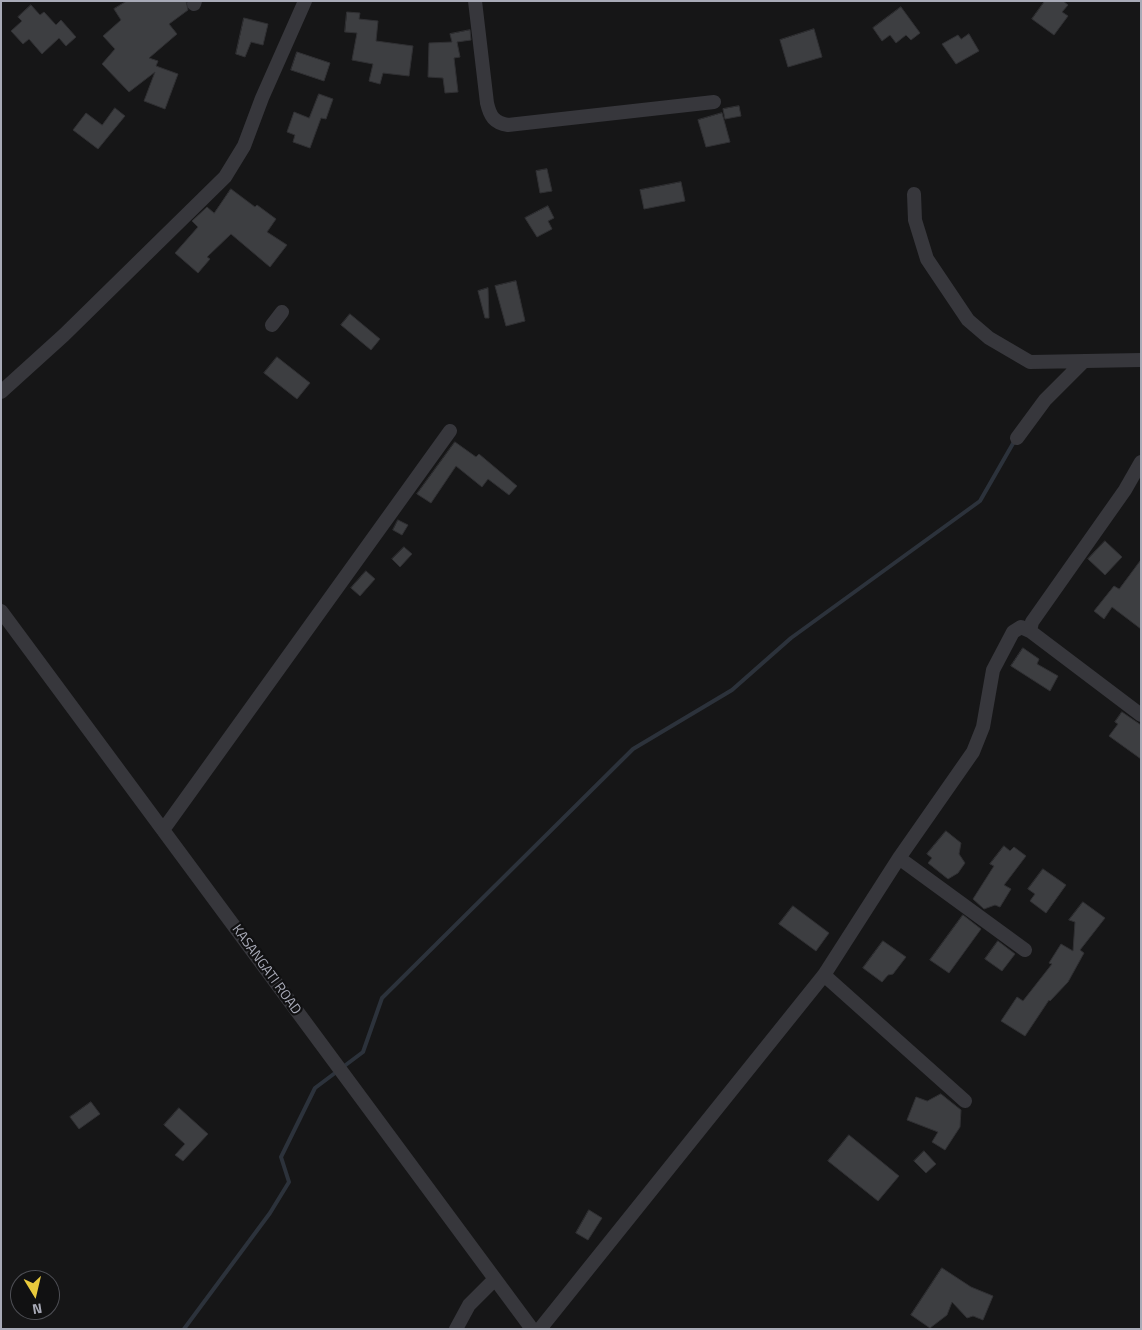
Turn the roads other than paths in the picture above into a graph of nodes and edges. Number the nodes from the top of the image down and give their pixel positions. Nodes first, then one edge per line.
1 (305, 1) edge
2 (475, 1) edge
3 (714, 102) dead end
4 (914, 194) dead end
5 (282, 312) dead end
6 (272, 325) dead end
7 (1141, 360) edge
8 (1084, 361) junction
9 (1, 392) edge
10 (450, 431) dead end
11 (1017, 438) dead end
12 (1141, 462) edge
13 (1, 611) edge
14 (1030, 631) junction
15 (1141, 715) edge
16 (162, 830) junction
17 (899, 858) junction
18 (1025, 950) dead end
19 (824, 975) junction
20 (965, 1101) dead end
21 (494, 1280) junction
22 (456, 1329) edge
23 (532, 1329) edge
24 (540, 1329) edge

1 - 9 street
2 - 3 street
4 - 8 street
5 - 6 street
7 - 8 street
8 - 11 street
10 - 16 street
12 - 14 street
13 - 16 street, KASANGATI ROAD
14 - 15 street
14 - 17 street
16 - 21 street, KASANGATI ROAD
17 - 18 street
17 - 19 street
19 - 20 street
19 - 24 street
21 - 22 street
21 - 23 street, KASANGATI ROAD

